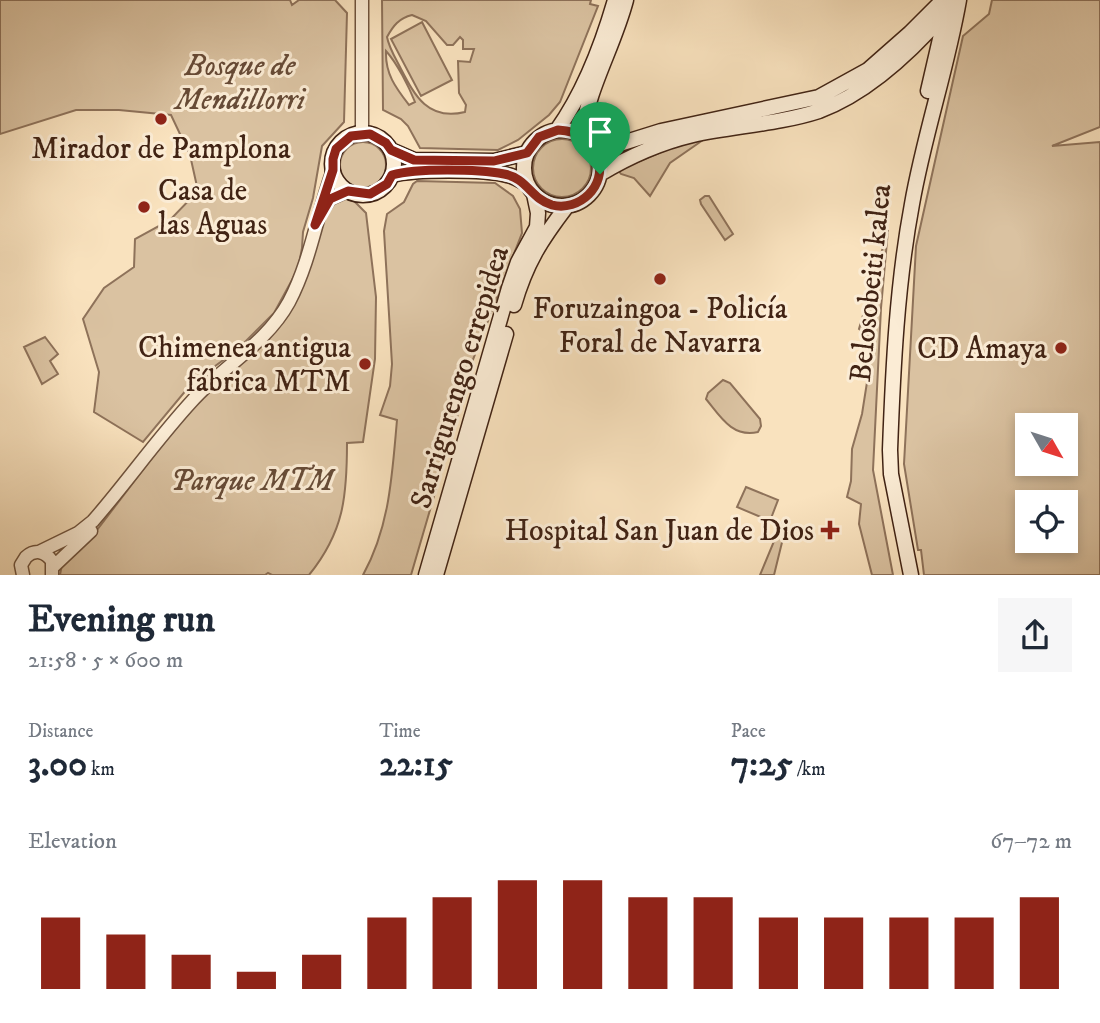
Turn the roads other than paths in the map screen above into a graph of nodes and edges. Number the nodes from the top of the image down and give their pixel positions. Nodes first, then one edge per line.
1 (362, 0) edge
2 (615, 0) edge
3 (626, 0) edge
4 (959, 0) edge
5 (948, 3) edge
6 (947, 29) dead end
7 (928, 124) junction
8 (558, 130) junction
9 (362, 133) junction
10 (582, 135) junction
11 (594, 148) junction
12 (391, 150) junction
13 (527, 153) junction
14 (414, 165) junction
15 (505, 167) junction
16 (333, 170) junction
17 (600, 174) junction
18 (392, 175) junction
19 (531, 189) junction
20 (348, 191) junction
21 (567, 206) junction
22 (315, 225) junction
23 (123, 485) junction
24 (39, 552) junction
25 (53, 571) edge
26 (20, 573) edge
27 (426, 575) edge
28 (436, 575) edge
29 (901, 575) edge
30 (911, 575) edge

1 - 9 street
2 - 8 main road
3 - 10 main road
4 - 7 main road, Belosobeiti kalea
5 - 11 main road
5 - 17 main road
5 - 29 main road, Belosobeiti kalea
6 - 7 main road, Belosobeiti kalea
7 - 30 main road, Belosobeiti kalea
8 - 10 main road
8 - 13 main road
9 - 12 main road
9 - 16 main road
10 - 11 main road
11 - 17 main road
12 - 14 main road
12 - 18 main road
13 - 15 main road
13 - 19 main road
14 - 15 main road
14 - 18 main road
15 - 19 main road
16 - 20 main road
16 - 22 street
17 - 21 main road
18 - 20 main road
19 - 21 main road
19 - 27 main road, Sarrigurengo errepidea
20 - 22 street
21 - 28 main road, Sarrigurengo errepidea
22 - 23 street
23 - 24 street
23 - 25 street
24 - 25 street
24 - 26 street

